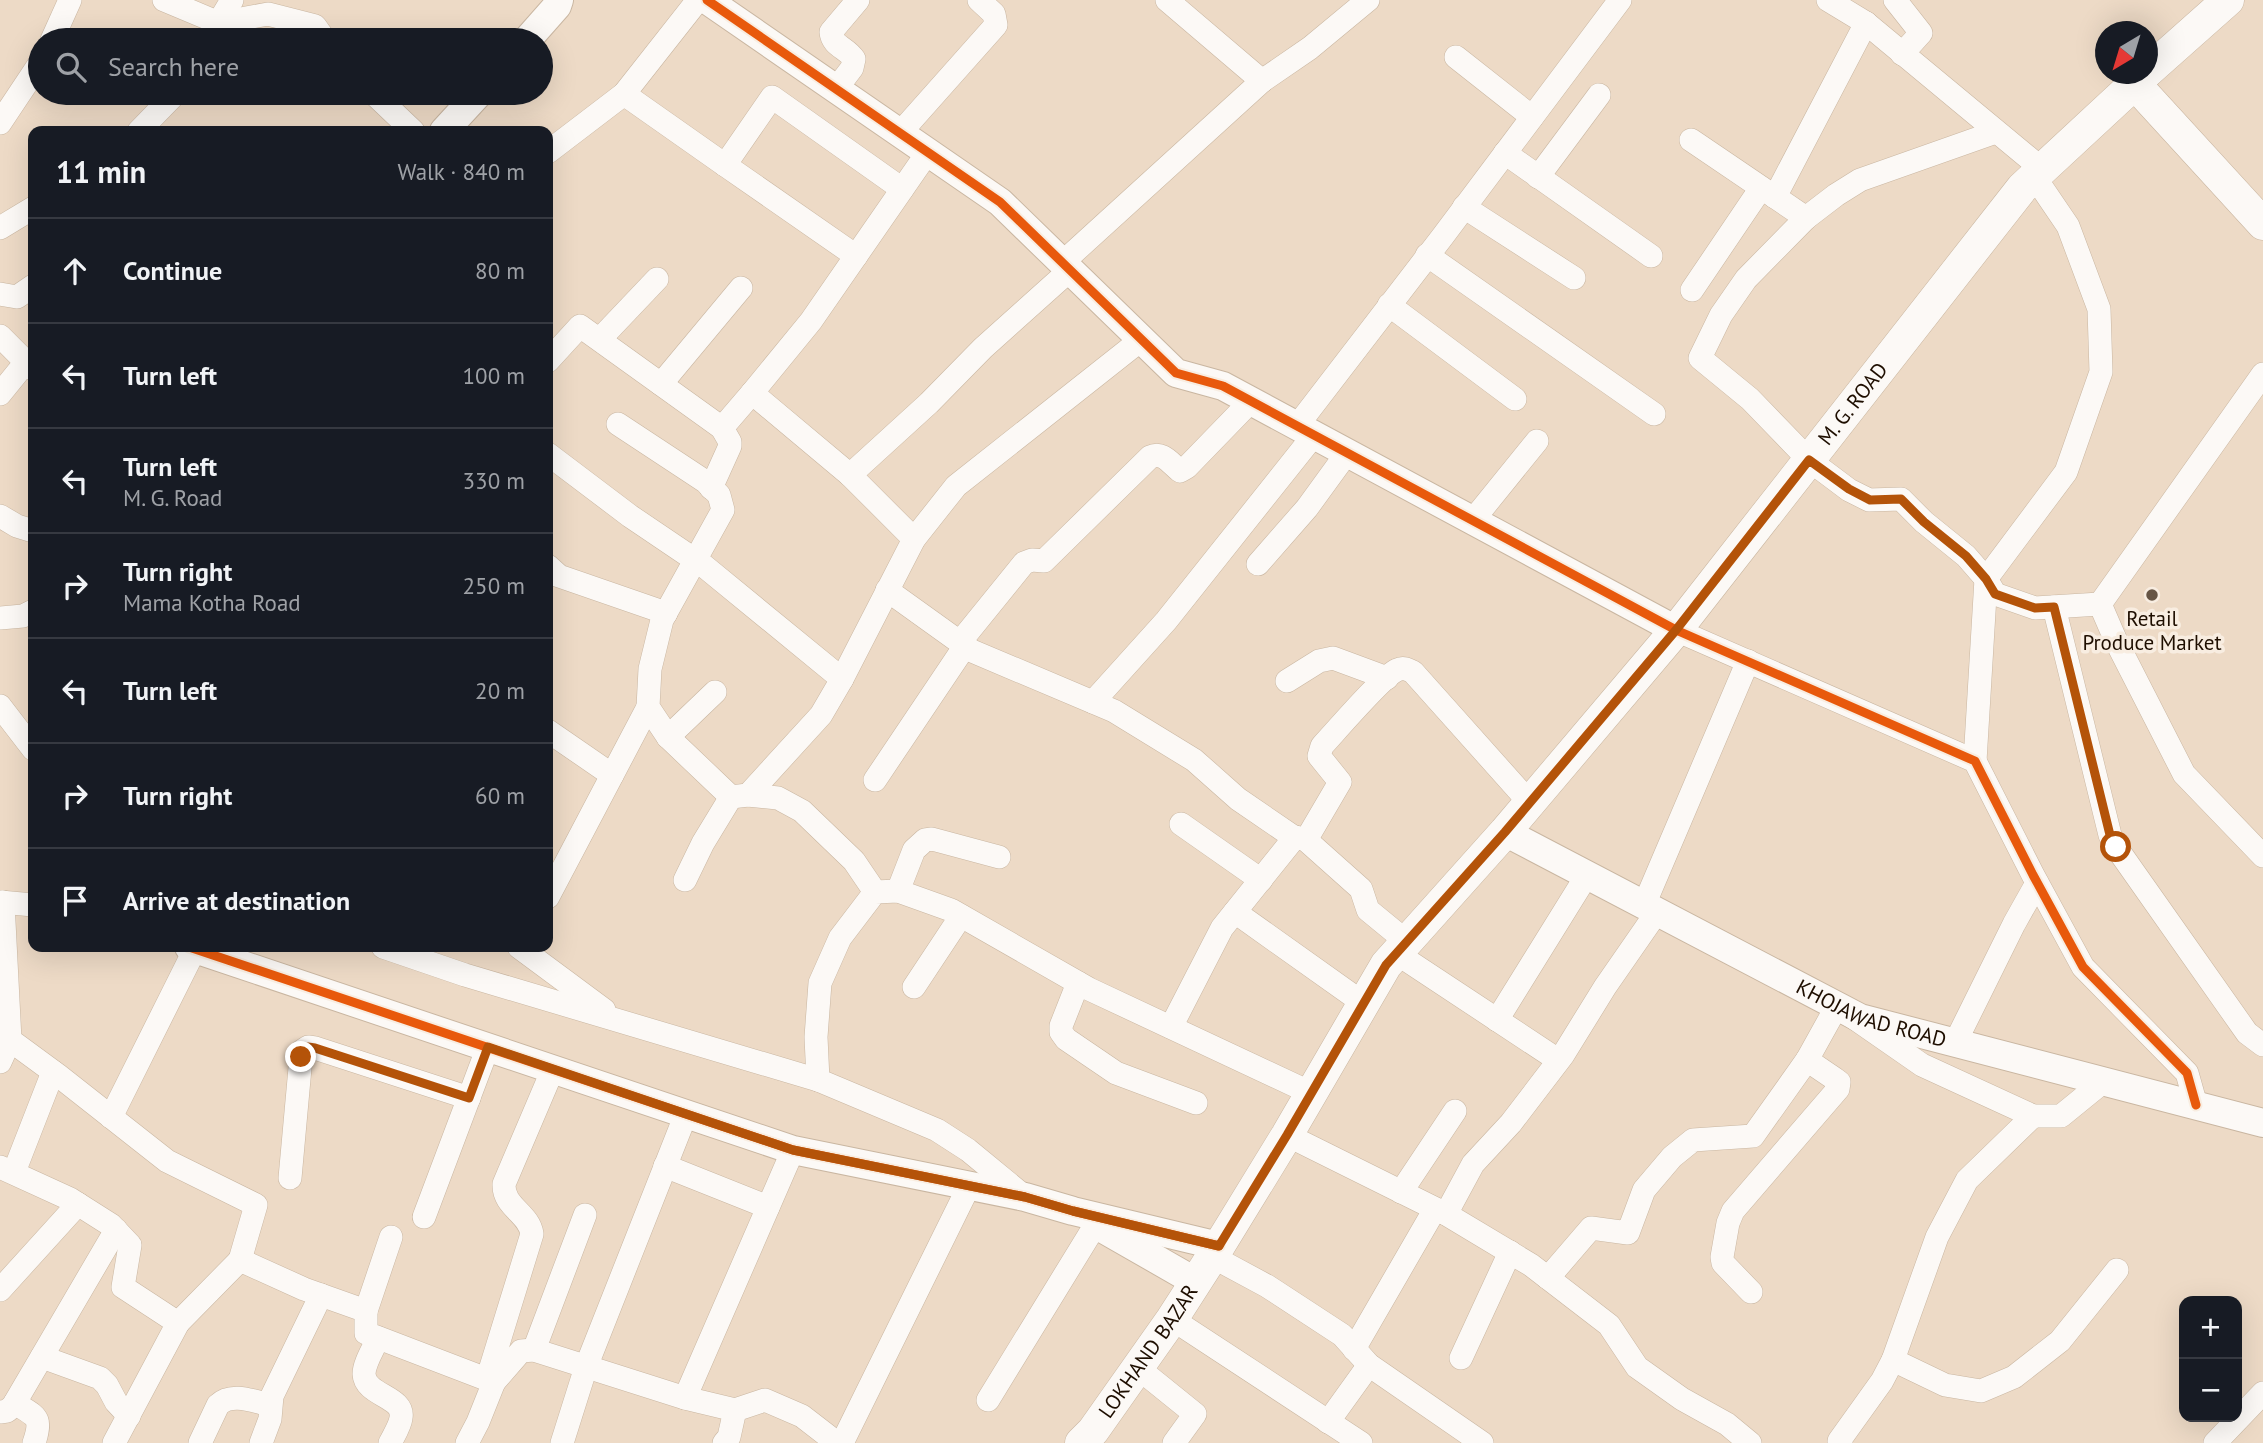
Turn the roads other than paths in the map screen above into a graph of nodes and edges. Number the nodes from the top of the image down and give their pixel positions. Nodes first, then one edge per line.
1 (70, 0) edge
2 (164, 0) edge
3 (232, 0) edge
4 (698, 0) edge
5 (707, 0) edge
6 (858, 0) edge
7 (979, 0) edge
8 (1167, 0) edge
9 (1368, 0) edge
10 (1619, 0) edge
11 (1828, 0) edge
12 (1895, 0) edge
13 (554, 2) edge
14 (2218, 3) edge
15 (1866, 23) junction
16 (57, 28) edge
17 (208, 28) edge
18 (216, 28) edge
19 (226, 28) edge
20 (316, 28) edge
21 (536, 28) edge
22 (1902, 54) junction
23 (1456, 57) dead end
24 (2158, 61) edge
25 (28, 81) edge
26 (1262, 81) junction
27 (2133, 84) edge
28 (2148, 84) edge
29 (836, 89) junction
30 (624, 94) junction
31 (1599, 94) dead end
32 (164, 105) edge
33 (386, 105) edge
34 (468, 105) edge
35 (1531, 117) junction
36 (0, 123) edge
37 (144, 126) edge
38 (408, 126) edge
39 (449, 126) edge
40 (1996, 132) junction
41 (900, 133) junction
42 (1691, 140) dead end
43 (553, 148) edge
44 (928, 152) junction
45 (1505, 153) junction
46 (724, 165) junction
47 (2038, 173) junction
48 (1538, 177) junction
49 (902, 189) junction
50 (1768, 192) junction
51 (1464, 207) junction
52 (28, 211) edge
53 (1806, 218) junction
54 (2263, 225) edge
55 (0, 228) edge
56 (1427, 255) junction
57 (856, 256) junction
58 (1651, 256) dead end
59 (1066, 266) junction
60 (1574, 278) dead end
61 (657, 279) dead end
62 (741, 288) dead end
63 (28, 289) edge
64 (1692, 290) dead end
65 (0, 294) edge
66 (1389, 305) junction
67 (0, 336) edge
68 (600, 339) junction
69 (1142, 340) junction
70 (553, 356) edge
71 (28, 364) edge
72 (28, 368) edge
73 (2263, 374) edge
74 (661, 384) junction
75 (752, 393) junction
76 (0, 394) edge
77 (1515, 399) dead end
78 (1251, 401) junction
79 (1654, 414) dead end
80 (618, 424) dead end
81 (722, 428) junction
82 (1305, 430) junction
83 (1537, 441) dead end
84 (1348, 453) junction
85 (553, 458) edge
86 (1809, 460) junction
87 (850, 475) junction
88 (711, 488) junction
89 (0, 516) edge
90 (1473, 520) junction
91 (28, 530) edge
92 (914, 539) junction
93 (696, 561) junction
94 (1258, 564) dead end
95 (553, 577) edge
96 (1986, 579) junction
97 (887, 590) junction
98 (2100, 604) junction
99 (2054, 607) junction
100 (28, 614) edge
101 (666, 614) junction
102 (0, 618) edge
103 (1676, 630) junction
104 (962, 644) junction
105 (1748, 661) junction
106 (1387, 678) junction
107 (842, 679) junction
108 (1287, 681) dead end
109 (715, 692) dead end
110 (1093, 702) junction
111 (0, 706) edge
112 (648, 707) junction
113 (553, 734) edge
114 (668, 737) junction
115 (28, 742) edge
116 (1975, 761) junction
117 (612, 775) junction
118 (875, 780) dead end
119 (740, 796) junction
120 (1530, 803) junction
121 (1181, 824) dead end
122 (1505, 832) junction
123 (1301, 839) junction
124 (2263, 856) edge
125 (999, 857) dead end
126 (1587, 875) junction
127 (685, 880) dead end
128 (1261, 880) junction
129 (2037, 883) junction
130 (553, 887) edge
131 (898, 891) junction
132 (875, 892) junction
133 (1, 902) edge
134 (28, 905) edge
135 (1650, 908) junction
136 (1235, 912) junction
137 (961, 916) junction
138 (1402, 948) junction
139 (190, 952) edge
140 (204, 952) edge
141 (398, 952) edge
142 (527, 952) edge
143 (1078, 983) junction
144 (915, 987) dead end
145 (1363, 1003) junction
146 (1837, 1006) junction
147 (618, 1020) junction
148 (1497, 1020) junction
149 (1171, 1027) junction
150 (10, 1040) junction
151 (1955, 1043) junction
152 (2263, 1045) edge
153 (488, 1047) junction
154 (1807, 1059) junction
155 (1558, 1060) junction
156 (0, 1062) edge
157 (553, 1069) junction
158 (53, 1072) junction
159 (818, 1080) junction
160 (2104, 1081) junction
161 (1311, 1093) junction
162 (469, 1098) junction
163 (1196, 1103) dead end
164 (2196, 1105) junction
165 (1455, 1111) dead end
166 (685, 1114) junction
167 (2033, 1116) junction
168 (111, 1117) junction
169 (2263, 1124) edge
170 (1287, 1135) junction
171 (793, 1150) junction
172 (665, 1166) junction
173 (7, 1170) edge
174 (290, 1178) dead end
175 (969, 1186) junction
176 (1401, 1192) junction
177 (1025, 1197) junction
178 (78, 1204) junction
179 (768, 1207) junction
180 (1441, 1212) junction
181 (585, 1214) dead end
182 (424, 1217) dead end
183 (1085, 1218) junction
184 (116, 1230) junction
185 (391, 1237) dead end
186 (1510, 1252) junction
187 (240, 1260) junction
188 (1210, 1262) junction
189 (2117, 1270) dead end
190 (1548, 1278) junction
191 (0, 1290) edge
192 (1751, 1292) dead end
193 (321, 1295) junction
194 (366, 1311) junction
195 (1172, 1319) junction
196 (178, 1323) junction
197 (378, 1338) junction
198 (534, 1350) junction
199 (42, 1357) junction
200 (1362, 1357) junction
201 (1461, 1358) dead end
202 (1893, 1360) junction
203 (586, 1367) junction
204 (1138, 1368) junction
205 (490, 1381) junction
206 (2263, 1393) edge
207 (685, 1398) junction
208 (988, 1400) dead end
209 (270, 1405) junction
210 (7, 1407) edge
211 (735, 1410) junction
212 (129, 1416) junction
213 (1328, 1422) junction
214 (1839, 1442) edge
215 (34, 1443) edge
216 (114, 1443) edge
217 (200, 1443) edge
218 (261, 1443) edge
219 (390, 1443) edge
220 (467, 1443) edge
221 (562, 1443) edge
222 (724, 1443) edge
223 (840, 1443) edge
224 (1081, 1443) edge
225 (1174, 1443) edge
226 (1361, 1443) edge
227 (1482, 1443) edge
228 (1751, 1443) edge
229 (2215, 1443) edge

1 - 16 street
2 - 17 street
3 - 18 street
4 - 30 street
5 - 29 street
6 - 29 street
7 - 41 street
8 - 26 street
9 - 26 street
10 - 35 street
11 - 15 street
12 - 22 street
13 - 21 street
14 - 24 main road, M. G. ROAD
15 - 22 street
15 - 50 street
19 - 20 street
22 - 40 street
23 - 35 street
25 - 36 street
26 - 59 street
27 - 47 main road, M. G. ROAD
28 - 54 main road
29 - 41 street
30 - 43 street
30 - 46 street
31 - 48 street
32 - 37 street
33 - 38 street
34 - 39 street
35 - 45 street
40 - 47 street
40 - 53 street
41 - 44 street
42 - 50 street
44 - 49 street
44 - 59 street
45 - 48 street
45 - 51 street
46 - 49 street
46 - 57 street
47 - 86 main road, M. G. ROAD
47 - 96 street
48 - 58 street
49 - 57 street
50 - 53 street
50 - 64 street
51 - 56 street
51 - 60 street
52 - 55 street
53 - 86 street
56 - 66 street
56 - 79 street
57 - 75 street
59 - 69 street
59 - 87 street
61 - 68 street
62 - 74 street
63 - 65 street
66 - 77 street
66 - 82 street
67 - 71 street
68 - 70 street
68 - 74 street
69 - 78 street
69 - 92 street
72 - 76 street
73 - 98 street
74 - 81 street
75 - 81 street
75 - 87 street
78 - 82 street
78 - 104 street
80 - 88 street
81 - 88 street
82 - 84 street
82 - 110 street
83 - 90 street
84 - 90 street
84 - 94 street
85 - 93 street
86 - 96 street
86 - 103 main road, M. G. ROAD
87 - 92 street
88 - 93 street
89 - 91 street
90 - 103 street
92 - 97 street
93 - 101 street
93 - 107 street
95 - 101 street
96 - 99 street
96 - 116 street
97 - 104 street
97 - 107 street
98 - 99 street
98 - 124 street
99 - 152 street
100 - 102 street
101 - 112 street
103 - 105 street
103 - 120 main road, M. G. ROAD
104 - 110 street
104 - 118 street
105 - 116 street
105 - 135 street
106 - 108 street
106 - 120 street
106 - 123 street
107 - 119 street
109 - 114 street
110 - 123 street
111 - 115 street
112 - 114 street
112 - 117 street
113 - 117 street
114 - 119 street
116 - 129 street
117 - 130 street
119 - 127 street
119 - 132 street
120 - 122 main road, M. G. ROAD
121 - 128 street
122 - 126 street, KHOJAWAD ROAD
122 - 138 main road, M. G. ROAD
123 - 128 street
123 - 138 street
125 - 131 street
126 - 135 street, KHOJAWAD ROAD
126 - 148 street
128 - 136 street
129 - 151 street
129 - 164 street
131 - 132 street
131 - 137 street
132 - 159 street
133 - 134 street
133 - 150 street
135 - 146 street, KHOJAWAD ROAD
135 - 155 street
136 - 145 street
136 - 149 street
137 - 143 street
137 - 144 street
138 - 145 main road, M. G. ROAD
138 - 148 street
139 - 168 street
140 - 153 street
141 - 147 street
142 - 147 street
143 - 149 street
143 - 163 street
145 - 161 main road, M. G. ROAD
146 - 151 street, KHOJAWAD ROAD
146 - 154 street
146 - 167 street
147 - 159 street
148 - 155 street
149 - 161 street
150 - 156 street
150 - 158 street
151 - 160 street, KHOJAWAD ROAD
153 - 157 street
153 - 162 street
154 - 190 street
154 - 192 street
155 - 180 street
157 - 166 street
157 - 205 street
158 - 168 street
158 - 173 street
159 - 177 street
160 - 164 street, KHOJAWAD ROAD
160 - 167 street
161 - 170 main road, M. G. ROAD
162 - 174 street
162 - 182 street
164 - 169 street, KHOJAWAD ROAD
165 - 176 street
166 - 171 street
166 - 172 street
167 - 202 street
168 - 187 street
170 - 176 street
170 - 188 main road, M. G. ROAD
171 - 175 street
171 - 179 street
172 - 179 street
172 - 203 street
173 - 178 street
175 - 177 street
175 - 223 street
176 - 180 street
177 - 183 street
178 - 184 street
178 - 191 street
179 - 207 street
180 - 186 street
180 - 200 street
181 - 198 street
183 - 188 street
183 - 188 street
183 - 208 street
184 - 196 street
184 - 199 street
185 - 194 street
186 - 190 street
186 - 201 street
187 - 193 street
187 - 196 street
188 - 195 main road, LOKHAND BAZAR
188 - 200 street
189 - 202 street
190 - 228 street
193 - 194 street
193 - 209 street
194 - 197 street
195 - 204 main road, LOKHAND BAZAR
195 - 213 street
196 - 212 street
197 - 205 street
197 - 219 street
198 - 203 street
198 - 205 street
199 - 210 street
199 - 212 street
200 - 213 street
200 - 227 street
202 - 214 street
203 - 207 street
203 - 221 street
204 - 224 main road, LOKHAND BAZAR
204 - 225 street
205 - 220 street
206 - 229 street
207 - 211 street
209 - 217 street
209 - 218 street
210 - 215 street
211 - 222 street
211 - 223 street
212 - 216 street
213 - 226 street

